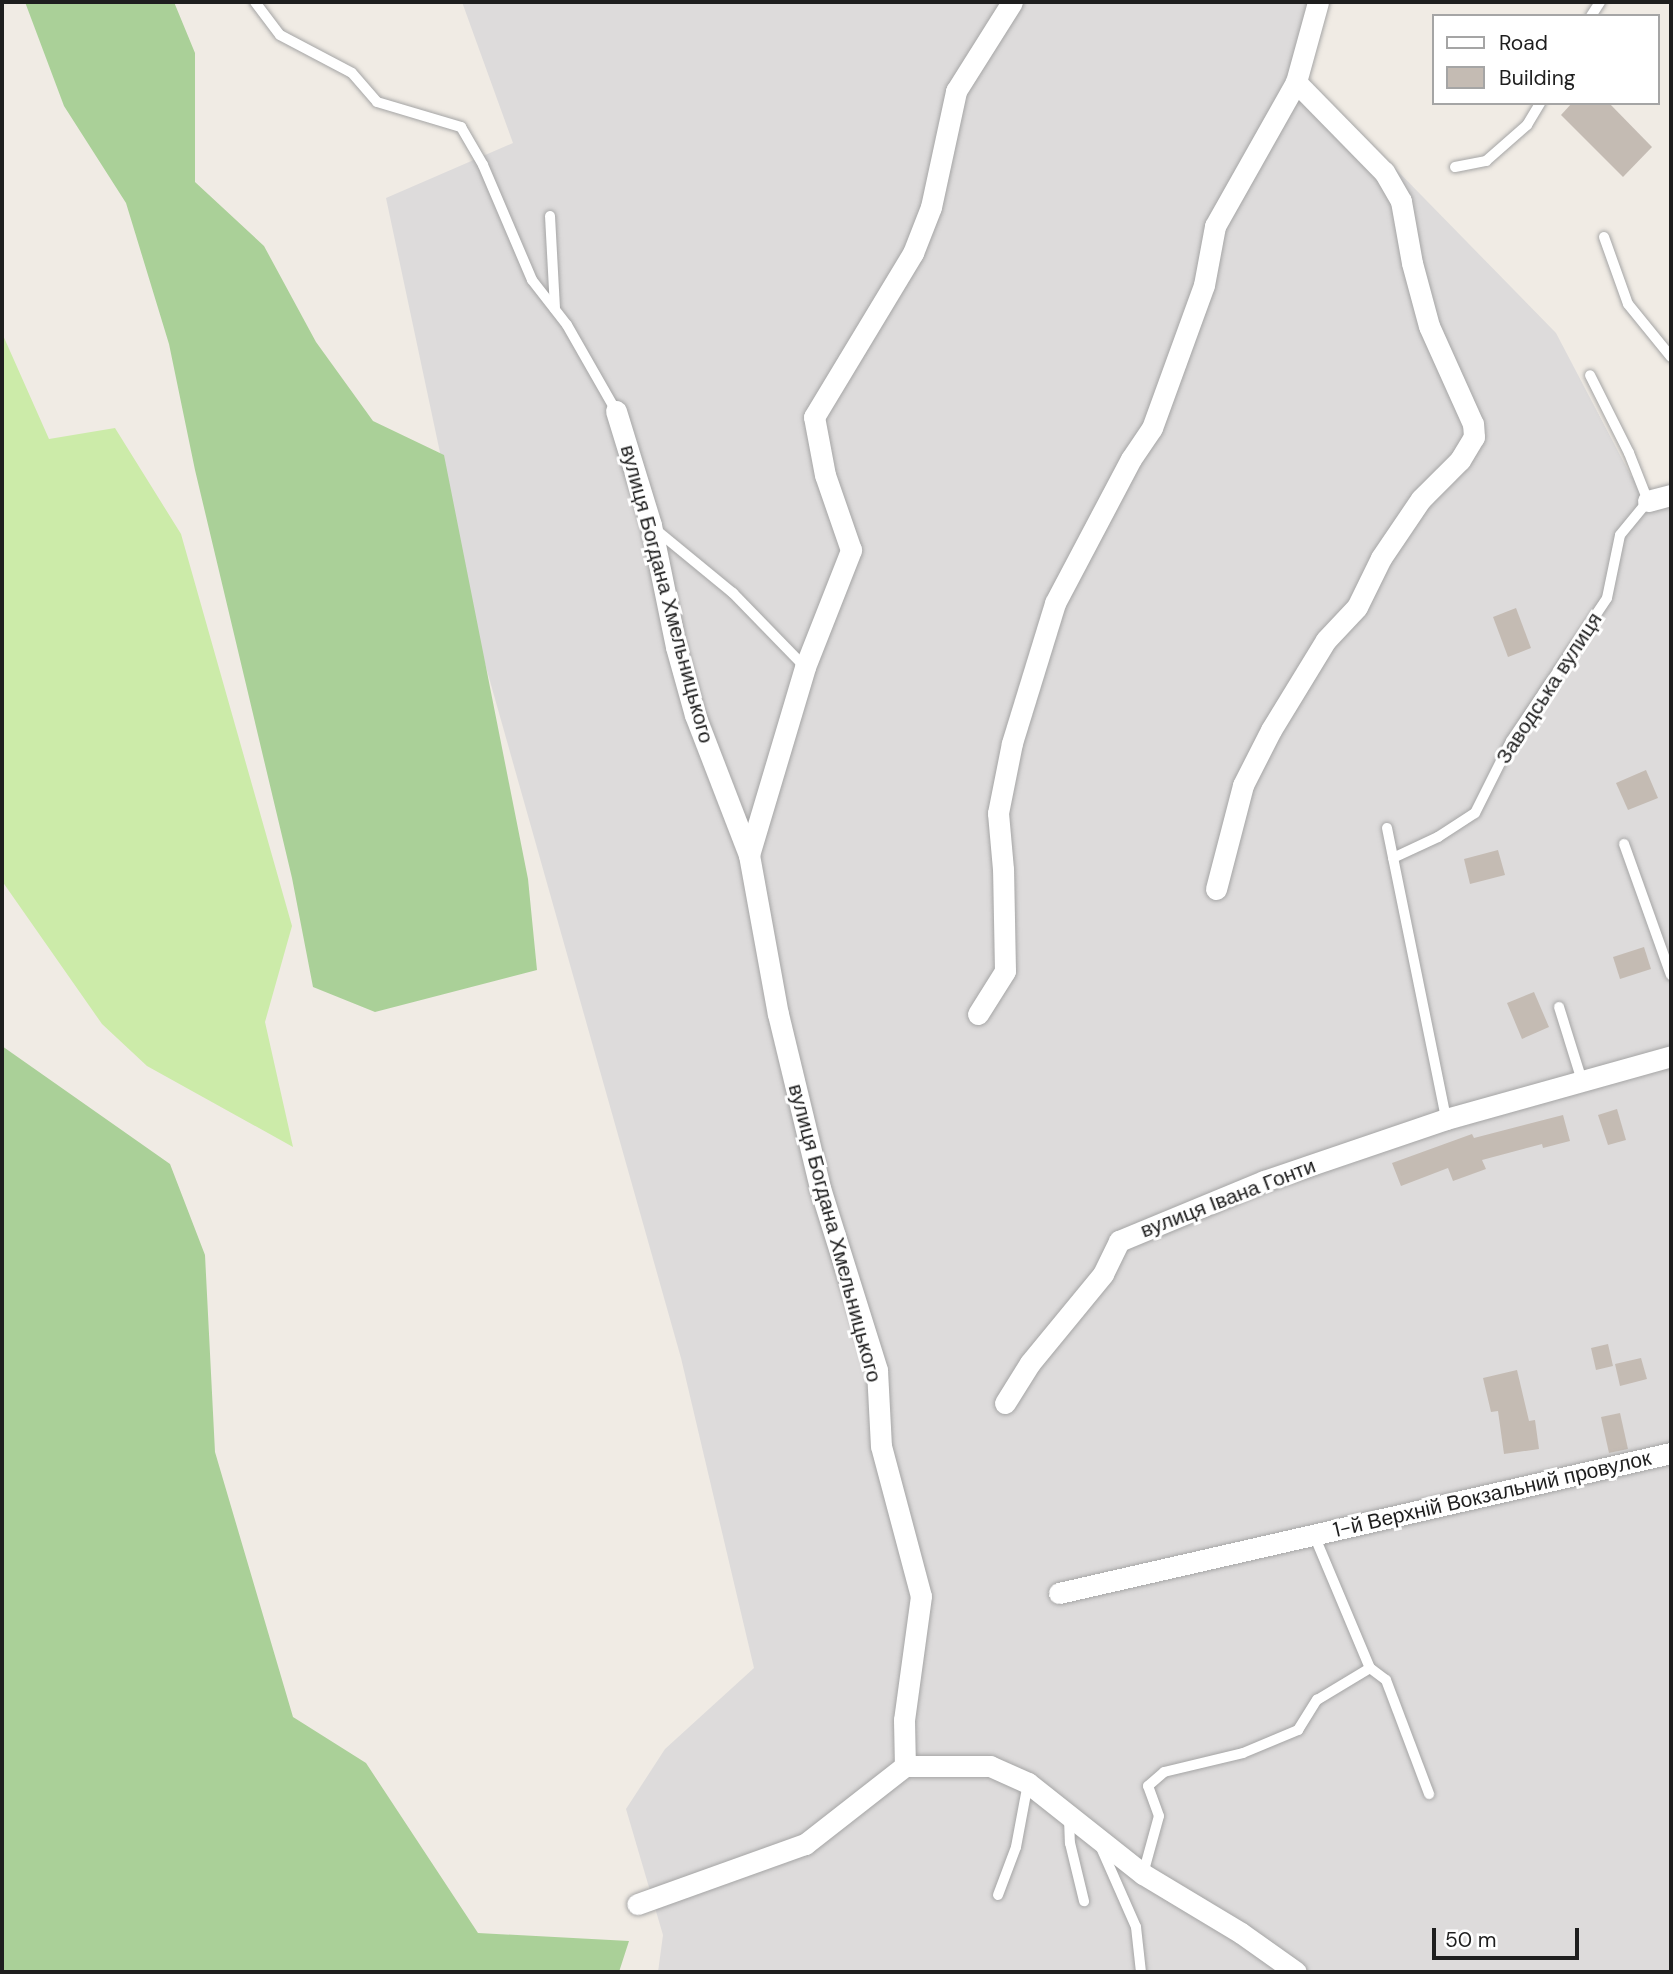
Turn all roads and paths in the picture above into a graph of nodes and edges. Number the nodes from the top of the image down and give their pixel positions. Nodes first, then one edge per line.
1 (255, 2) edge
2 (1012, 2) edge
3 (1318, 2) edge
4 (1296, 82) junction
5 (1539, 105) edge
6 (1455, 167) dead end
7 (550, 216) dead end
8 (1604, 237) dead end
9 (555, 309) junction
10 (1671, 357) edge
11 (1590, 375) dead end
12 (616, 411) joint
13 (1671, 495) edge
14 (1648, 501) junction
15 (651, 525) junction
16 (804, 667) junction
17 (1387, 828) dead end
18 (1624, 844) dead end
19 (748, 855) junction
20 (1393, 858) junction
21 (1216, 889) dead end
22 (1671, 975) edge
23 (1559, 1007) dead end
24 (978, 1014) dead end
25 (1671, 1056) edge
26 (1583, 1081) junction
27 (1446, 1119) junction
28 (1005, 1403) dead end
29 (1671, 1453) edge
30 (1314, 1535) junction
31 (1059, 1593) dead end
32 (1370, 1668) junction
33 (905, 1766) junction
34 (1028, 1783) junction
35 (1429, 1794) dead end
36 (1069, 1813) junction
37 (1096, 1836) junction
38 (1143, 1874) junction
39 (998, 1895) dead end
40 (1084, 1901) dead end
41 (637, 1904) dead end
42 (1141, 1972) edge
43 (1296, 1972) edge

1 - 9 lane
2 - 16 street, вулиця Богдана Хмельницького
3 - 4 street
4 - 21 street
4 - 24 street
5 - 6 lane
7 - 9 lane
8 - 10 lane
9 - 12 lane
11 - 14 lane
12 - 15 street, вулиця Богдана Хмельницького
13 - 14 street
14 - 20 lane, Заводська вулиця
15 - 16 lane
15 - 19 street, вулиця Богдана Хмельницького
16 - 19 street, вулиця Богдана Хмельницького
17 - 20 lane
18 - 22 lane
19 - 33 street, вулиця Богдана Хмельницького
20 - 27 lane
23 - 26 lane
25 - 26 street, вулиця Івана Гонти
26 - 27 street, вулиця Івана Гонти
27 - 28 street, вулиця Івана Гонти
29 - 30 street, 1-й Верхній Вокзальний провулок
30 - 31 street, 1-й Верхній Вокзальний провулок
30 - 32 lane, 1-й Верхній Вокзальний провулок
32 - 35 lane, 1-й Верхній Вокзальний провулок
32 - 38 lane
33 - 34 street
33 - 41 street
34 - 36 street
34 - 39 lane
36 - 37 street
36 - 40 lane
37 - 38 street
37 - 42 lane
38 - 43 street

